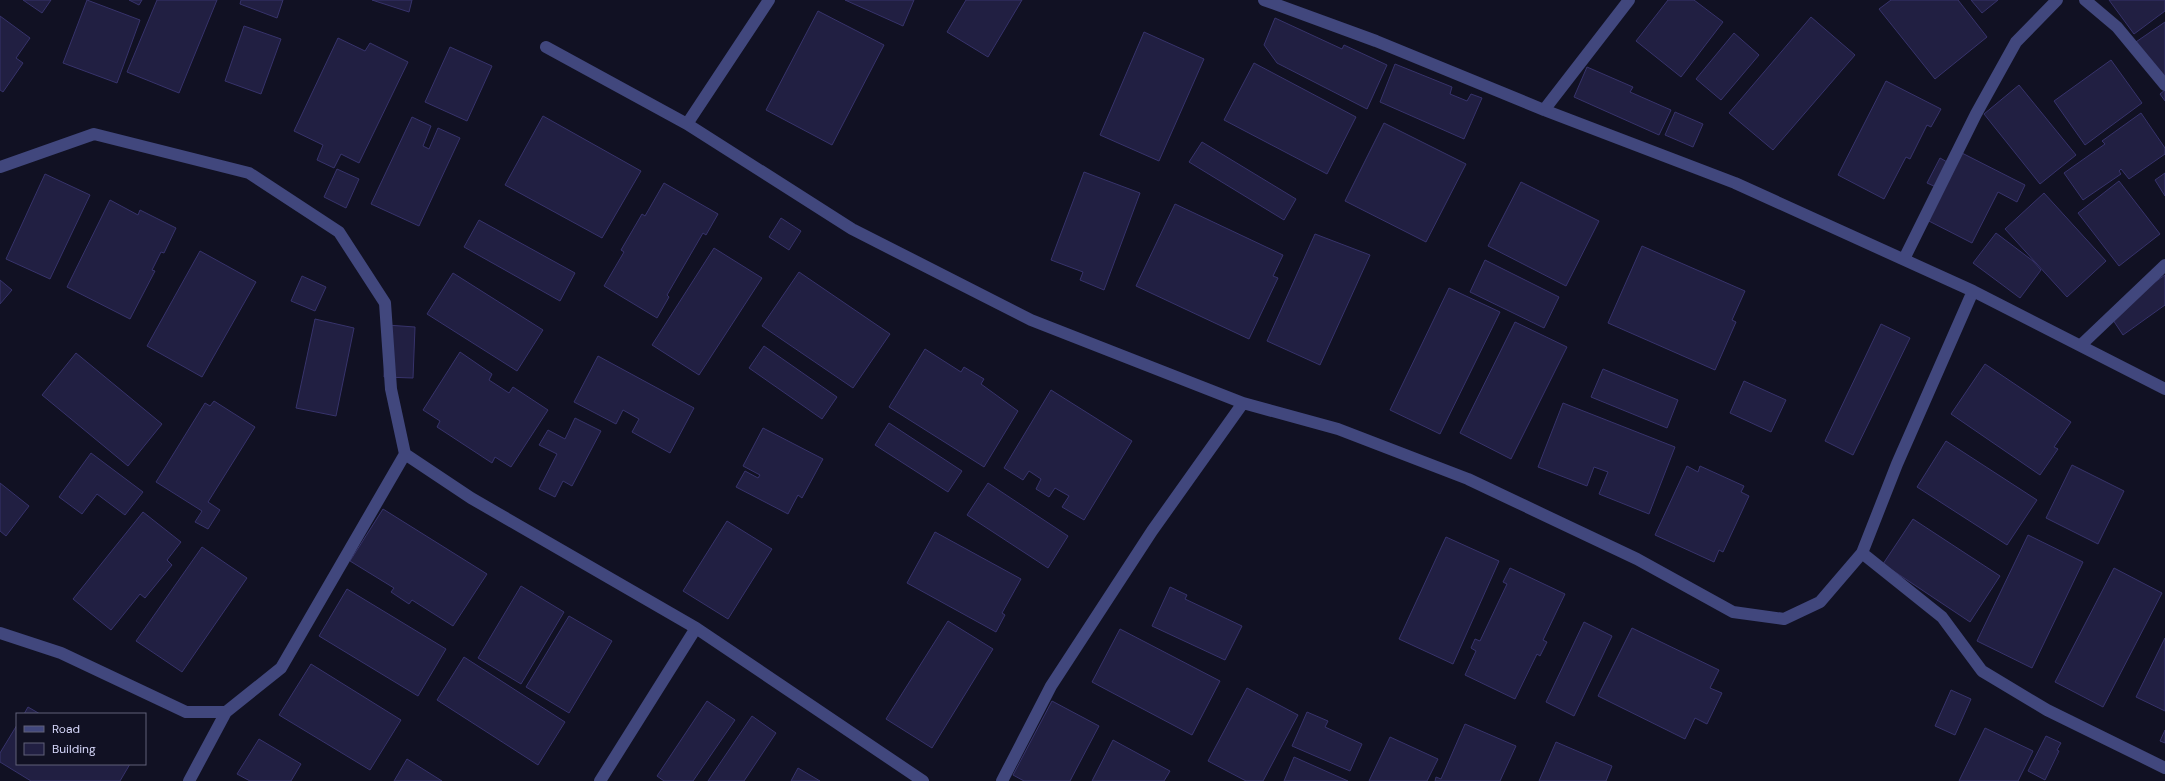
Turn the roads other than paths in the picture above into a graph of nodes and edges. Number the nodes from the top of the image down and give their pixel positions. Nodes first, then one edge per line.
1 (769, 0) edge
2 (1264, 0) edge
3 (1629, 0) edge
4 (2057, 0) edge
5 (2085, 0) edge
6 (546, 47) dead end
7 (2165, 84) edge
8 (1544, 110) junction
9 (687, 124) junction
10 (0, 166) edge
11 (1904, 259) junction
12 (2165, 266) edge
13 (1974, 291) junction
14 (2081, 345) junction
15 (2165, 389) edge
16 (1242, 403) junction
17 (405, 454) junction
18 (1862, 553) junction
19 (696, 628) junction
20 (0, 634) edge
21 (226, 712) junction
22 (2165, 768) edge
23 (189, 781) edge
24 (600, 781) edge
25 (922, 781) edge
26 (1002, 781) edge

1 - 9 street
2 - 8 street
3 - 8 street
4 - 11 street
5 - 7 street
6 - 9 street
8 - 11 street
9 - 16 street
10 - 17 street
11 - 13 street
12 - 14 street
13 - 14 street
13 - 18 street
14 - 15 street
16 - 18 street
16 - 26 street
17 - 19 street
17 - 21 street
18 - 22 street
19 - 24 street
19 - 25 street
20 - 21 street
21 - 23 street

